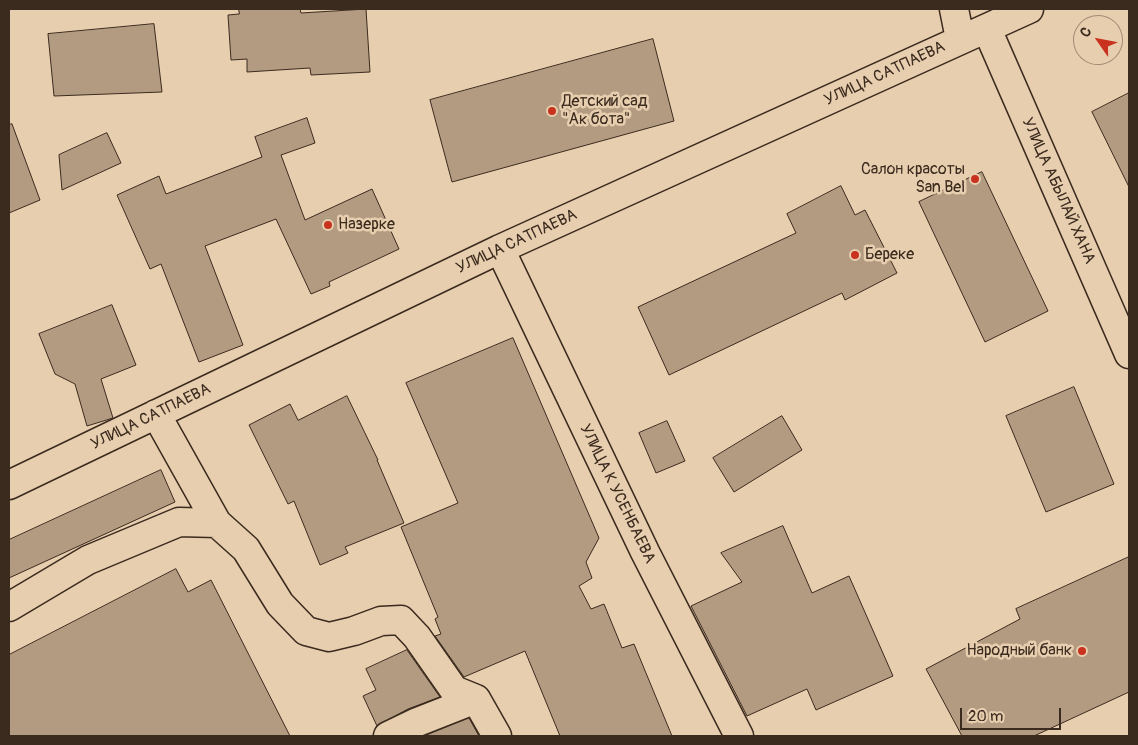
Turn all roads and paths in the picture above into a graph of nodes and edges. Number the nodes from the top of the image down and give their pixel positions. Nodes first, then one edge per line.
1 (954, 9) edge
2 (1029, 9) edge
3 (987, 28) junction
4 (960, 39) junction
5 (500, 249) junction
6 (1124, 327) edge
7 (1129, 354) edge
8 (156, 414) junction
9 (9, 485) edge
10 (217, 523) junction
11 (9, 608) edge
12 (476, 699) junction
13 (388, 736) edge
14 (496, 736) edge
15 (739, 736) edge

1 - 4 street
2 - 3 street, УЛИЦА САТПАЕВА
3 - 4 street, УЛИЦА САТПАЕВА
3 - 6 street, УЛИЦА АБЫЛАЙ ХАНА
4 - 5 street, УЛИЦА САТПАЕВА
5 - 8 street, УЛИЦА САТПАЕВА
5 - 15 street, УЛИЦА К УСЕНБАЕВА
6 - 7 street, УЛИЦА АБЫЛАЙ ХАНА
8 - 9 street, УЛИЦА САТПАЕВА
8 - 10 street
10 - 11 street
10 - 12 street
12 - 13 street
12 - 14 street

